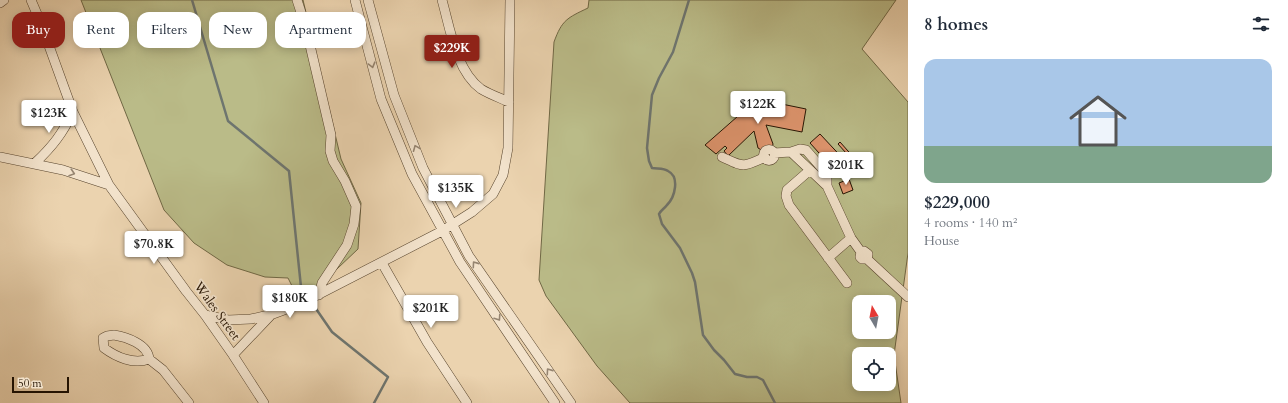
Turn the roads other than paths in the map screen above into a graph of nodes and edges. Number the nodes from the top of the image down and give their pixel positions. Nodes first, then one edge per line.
1 (4, 0) edge
2 (30, 0) edge
3 (297, 0) edge
4 (355, 0) edge
5 (368, 0) edge
6 (442, 0) edge
7 (510, 0) edge
8 (0, 3) edge
9 (509, 102) junction
10 (73, 112) junction
11 (791, 152) junction
12 (0, 157) edge
13 (722, 157) dead end
14 (35, 163) junction
15 (810, 170) junction
16 (109, 185) junction
17 (827, 186) junction
18 (452, 225) junction
19 (442, 231) junction
20 (851, 238) junction
21 (828, 258) junction
22 (382, 263) junction
23 (847, 283) dead end
24 (317, 296) junction
25 (908, 297) edge
26 (273, 314) junction
27 (205, 316) junction
28 (233, 354) junction
29 (149, 359) junction
30 (189, 403) edge
31 (264, 403) edge
32 (467, 403) edge
33 (556, 403) edge
34 (571, 403) edge

1 - 8 street
2 - 10 street, Wales Street
3 - 24 street
4 -> 19 street
18 -> 5 street
6 - 9 street
7 - 9 street
9 - 18 street
10 - 14 street
10 - 16 street, Wales Street
11 - 13 street
11 - 15 street
11 - 17 street
12 - 14 street
14 -> 16 street
15 - 17 street
15 - 21 street
16 - 27 street, Wales Street
17 - 20 street
18 - 19 street
34 -> 18 street
19 - 22 street
19 -> 33 street
20 - 21 street
20 - 25 street
21 - 23 street
22 - 24 street
22 - 32 street
24 - 26 street
26 - 27 street
26 - 28 street
27 - 28 street, Wales Street
28 - 31 street, Wales Street
29 - 29 street
29 - 30 street

